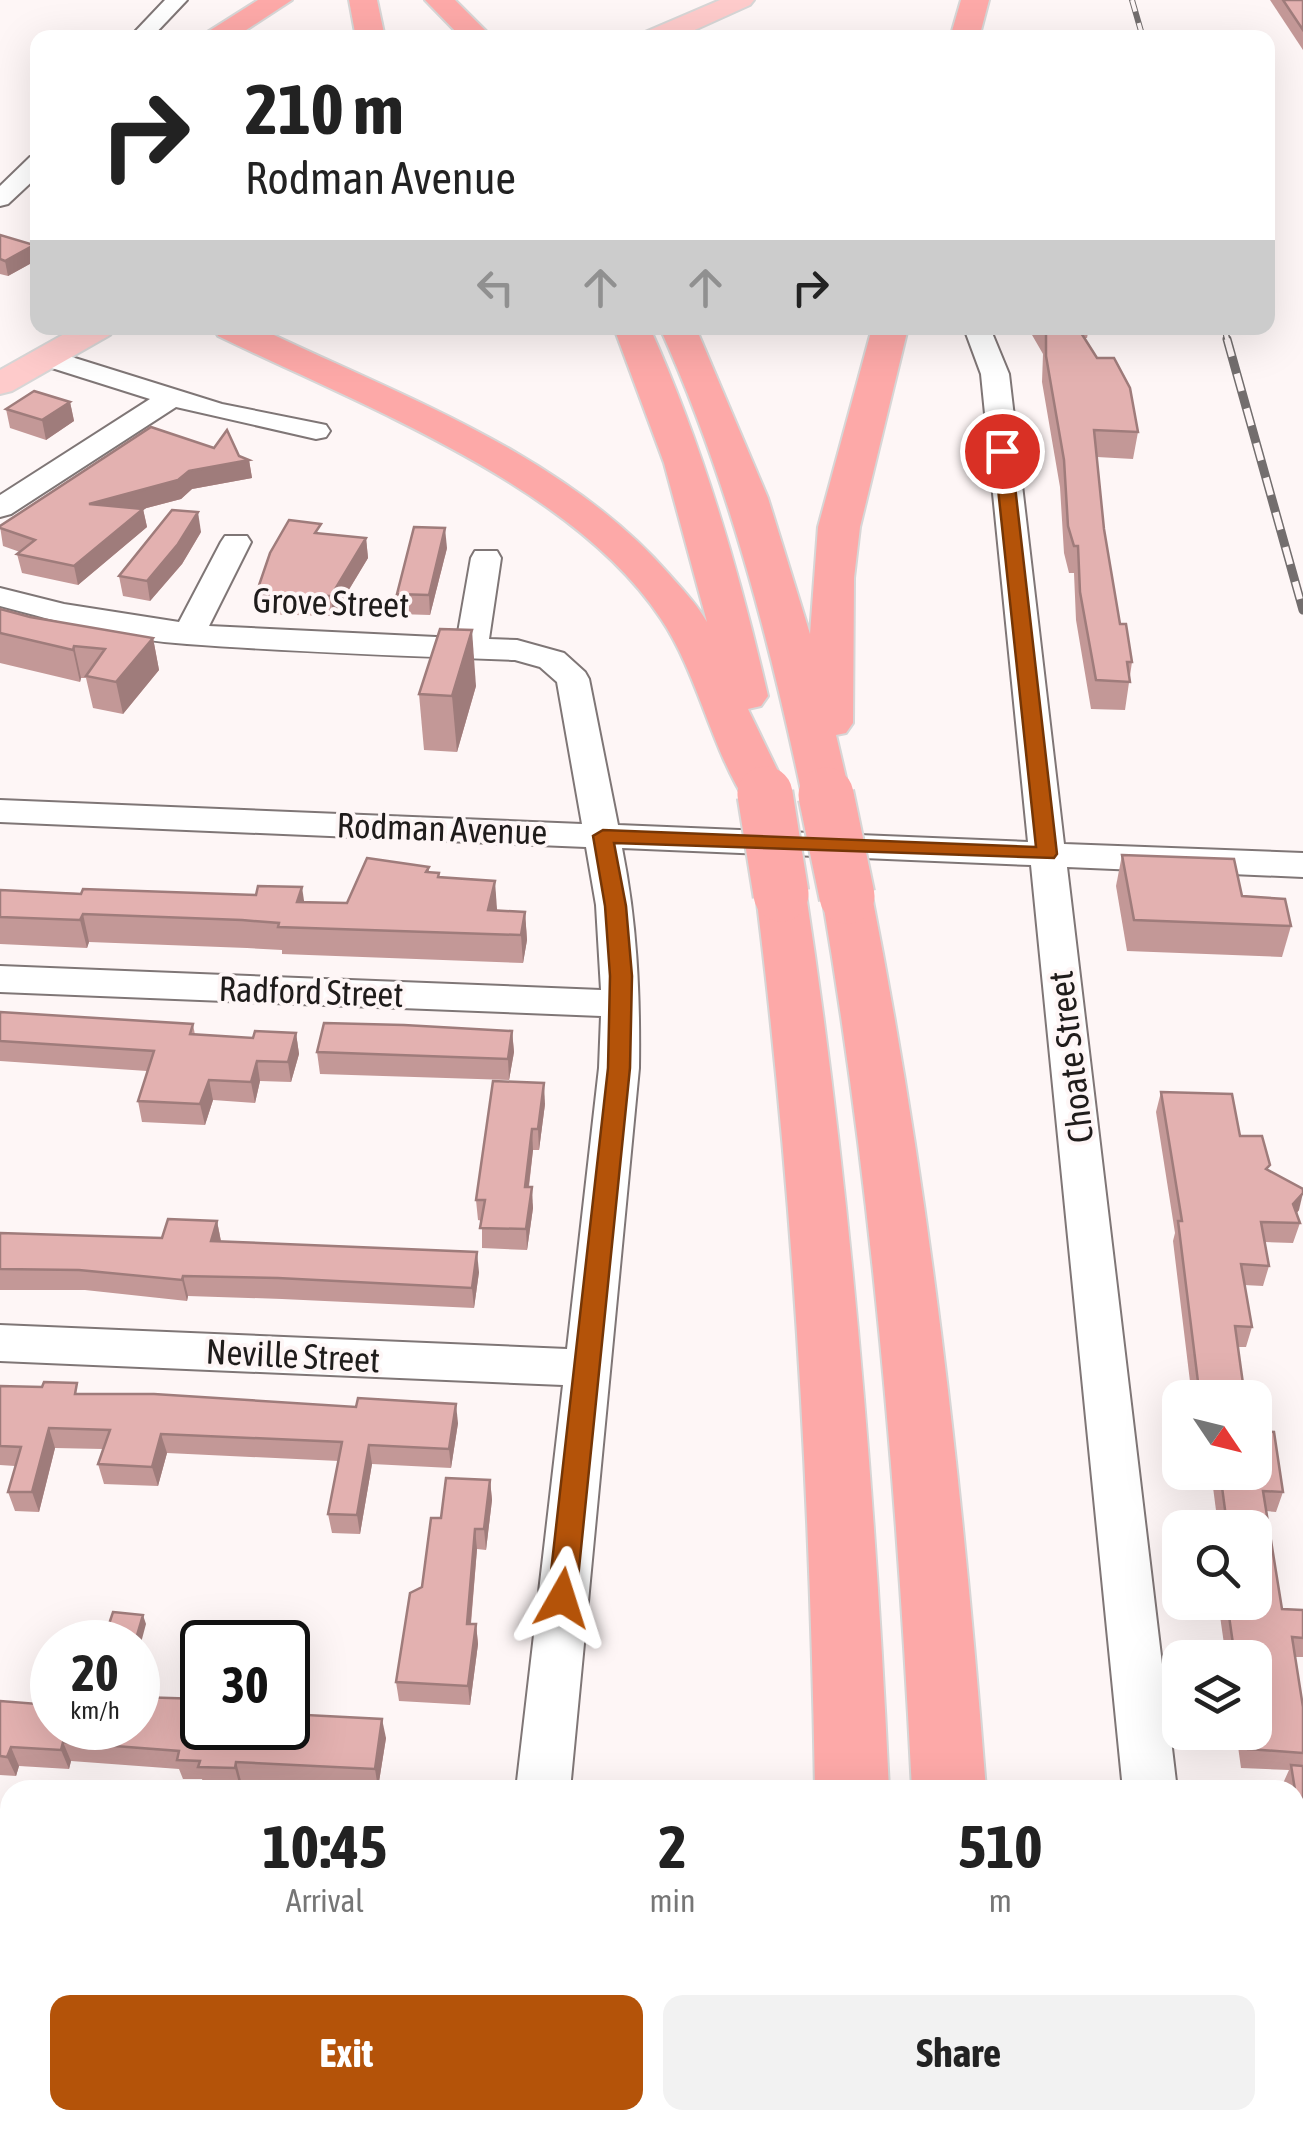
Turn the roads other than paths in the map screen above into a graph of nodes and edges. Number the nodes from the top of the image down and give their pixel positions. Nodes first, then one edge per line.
1 (168, 0) edge
2 (177, 0) edge
3 (278, 0) edge
4 (362, 0) edge
5 (439, 0) edge
6 (975, 0) edge
7 (753, 2) edge
8 (147, 30) edge
9 (147, 30) edge
10 (226, 30) edge
11 (370, 30) edge
12 (471, 30) edge
13 (676, 30) edge
14 (702, 30) edge
15 (966, 30) edge
16 (30, 170) edge
17 (0, 199) edge
18 (245, 335) edge
19 (635, 335) edge
20 (681, 335) edge
21 (888, 335) edge
22 (981, 335) edge
23 (53, 342) edge
24 (0, 365) edge
25 (0, 384) edge
26 (171, 398) junction
27 (316, 430) dead end
28 (0, 508) edge
29 (236, 542) dead end
30 (486, 558) dead end
31 (0, 598) edge
32 (188, 635) junction
33 (471, 648) junction
34 (765, 794) junction
35 (826, 795) junction
36 (0, 811) edge
37 (603, 836) junction
38 (1047, 854) junction
39 (1303, 864) edge
40 (0, 979) edge
41 (622, 1004) junction
42 (0, 1343) edge
43 (585, 1368) junction
44 (543, 1780) edge
45 (852, 1780) edge
46 (948, 1780) edge
47 (1149, 1780) edge

1 - 8 street
2 - 9 street
3 - 10 highway
4 - 11 highway
5 - 12 highway
6 - 15 highway
7 - 13 main road
7 - 14 main road
16 - 17 street
18 - 34 highway
19 - 34 highway
20 - 35 highway
21 - 35 highway
22 - 38 street, Choate Street
23 - 24 main road
23 - 25 main road
23 - 26 street
26 - 27 street
26 - 28 street
29 - 32 street, Grove Street
30 - 33 street
31 - 32 street, Grove Street
32 - 33 street, Grove Street
33 - 37 street, Grove Street
34 - 45 highway, bridge
35 - 46 highway, bridge
36 - 37 street, Rodman Avenue
37 - 38 street, Rodman Avenue
37 - 41 street, Grove Street
38 - 39 street, Rodman Avenue
38 - 47 street, Choate Street
40 - 41 street, Radford Street
41 - 43 street, Grove Street
42 - 43 street, Neville Street
43 - 44 street, Grove Street

